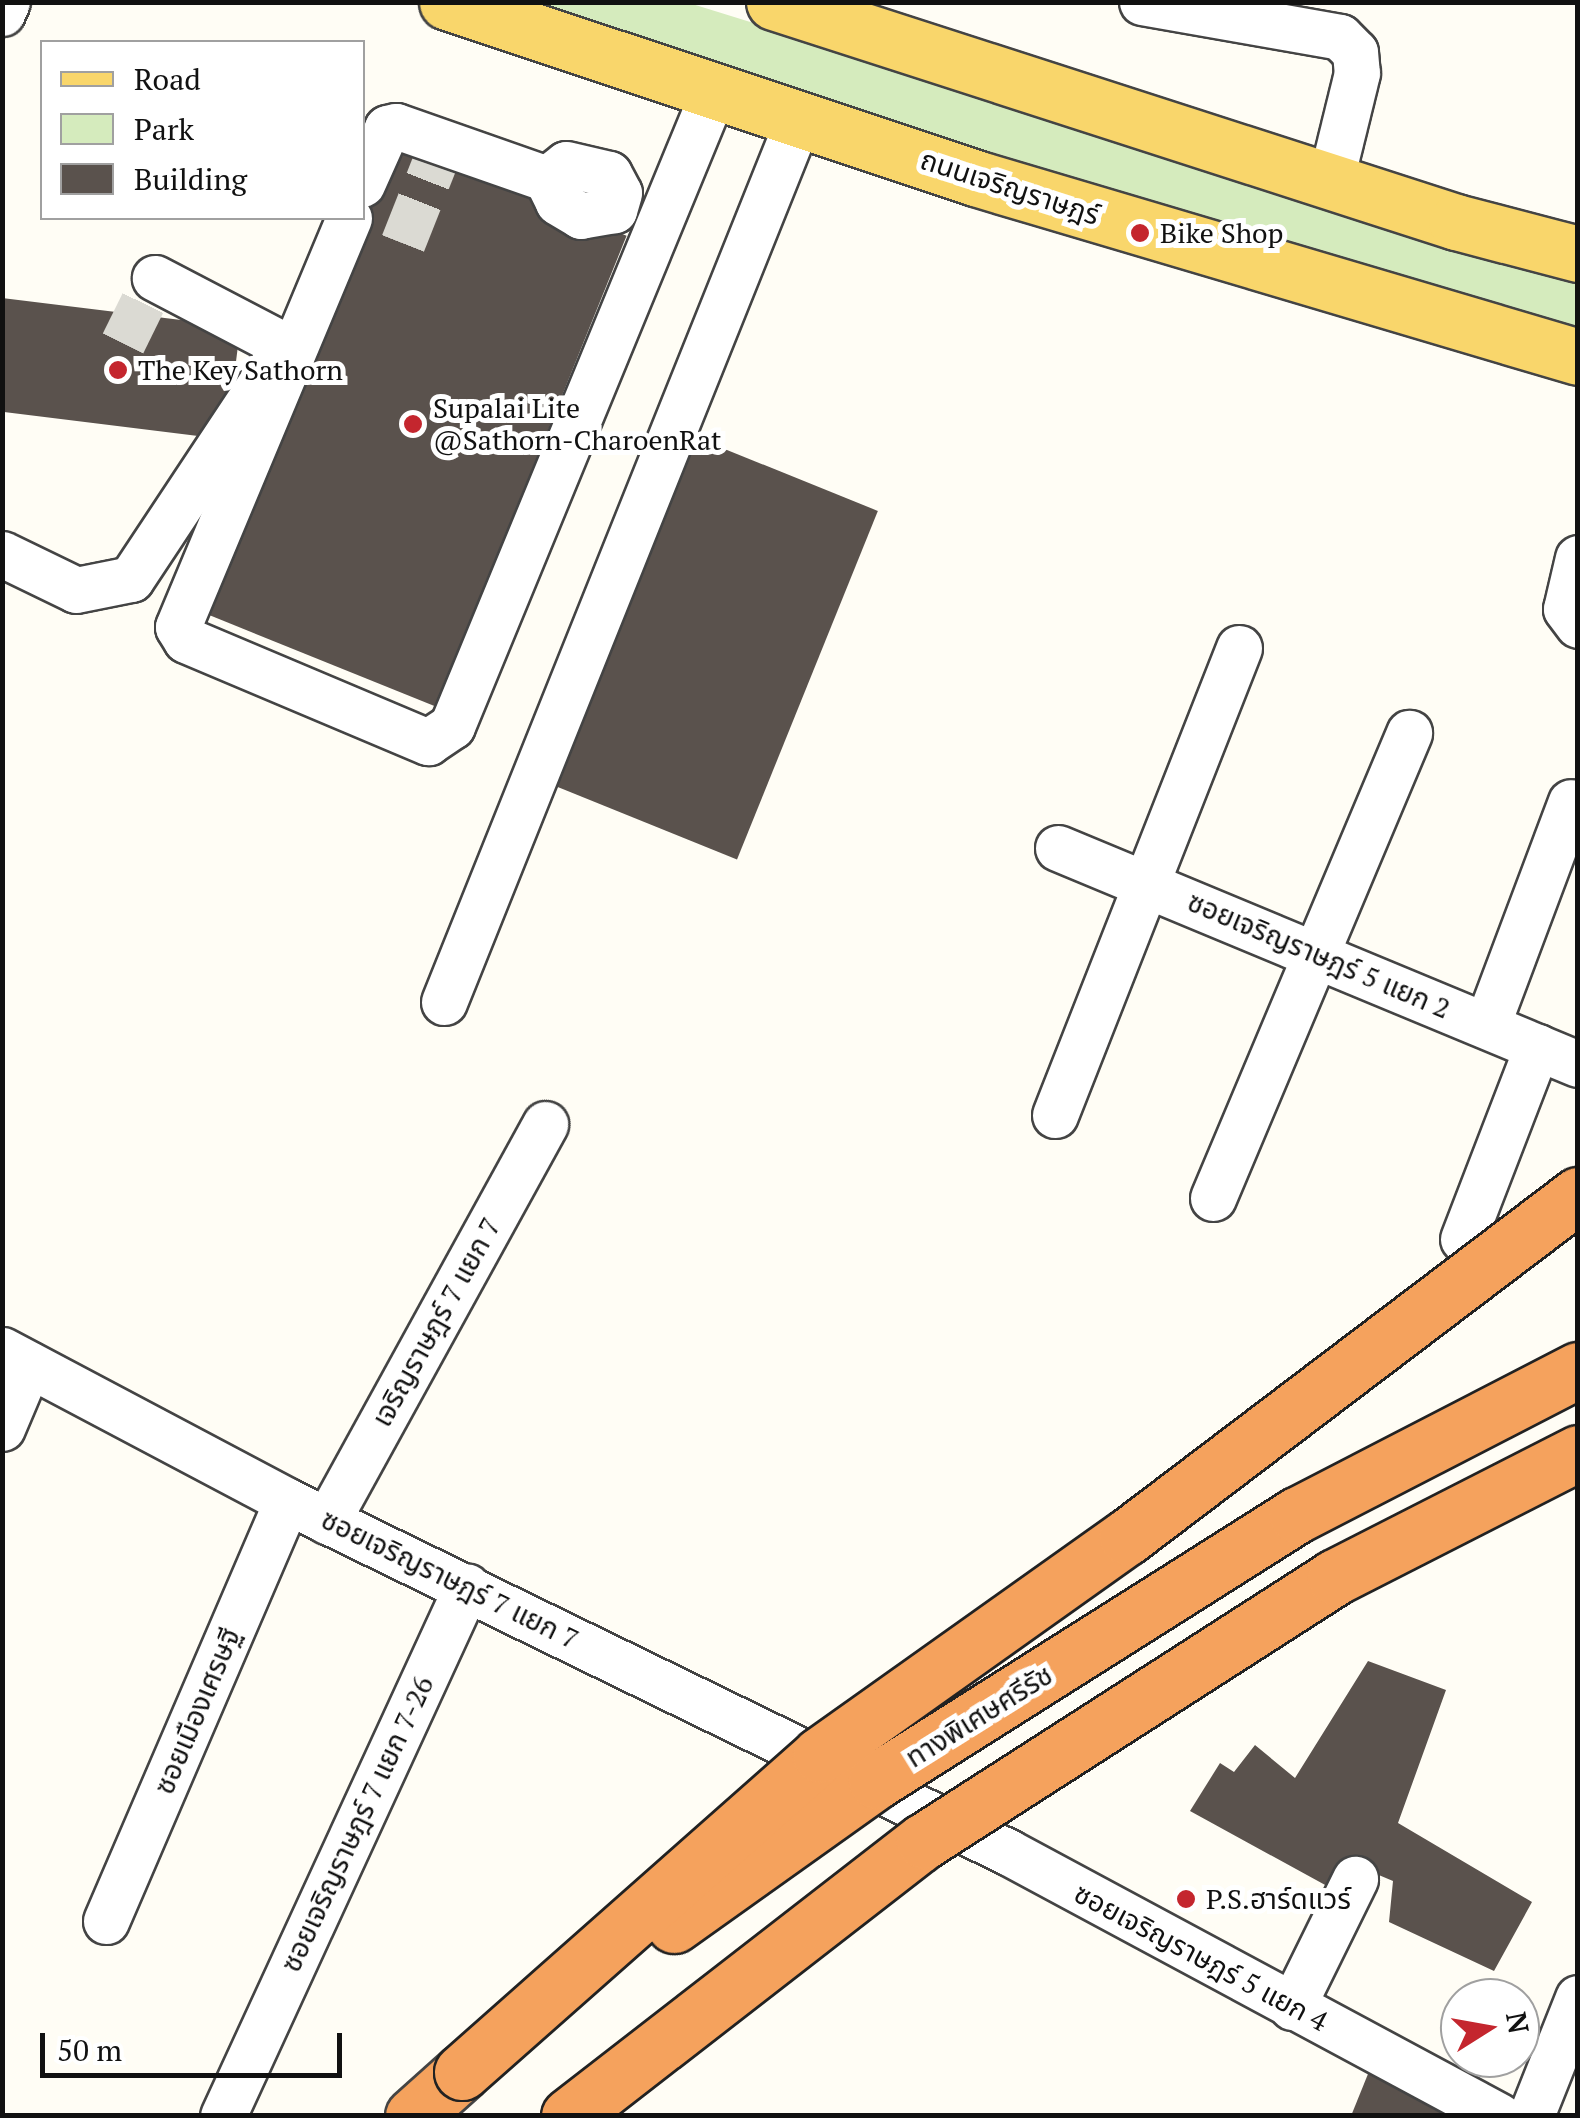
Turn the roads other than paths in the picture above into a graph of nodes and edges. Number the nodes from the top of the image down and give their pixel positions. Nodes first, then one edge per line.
1 (7, 2) edge
2 (447, 2) edge
3 (774, 2) edge
4 (1142, 2) edge
5 (2, 14) edge
6 (715, 88) junction
7 (799, 118) junction
8 (365, 177) edge
9 (1331, 179) junction
10 (347, 220) edge
11 (664, 225) junction
12 (1578, 254) edge
13 (156, 278) dead end
14 (1578, 357) edge
15 (2, 554) edge
16 (1578, 558) edge
17 (1578, 625) edge
18 (1239, 648) dead end
19 (1409, 733) dead end
20 (1571, 802) dead end
21 (1058, 848) dead end
22 (1147, 882) junction
23 (1312, 950) junction
24 (444, 1002) dead end
25 (1487, 1026) junction
26 (1557, 1056) edge
27 (1056, 1115) dead end
28 (546, 1124) dead end
29 (1578, 1195) edge
30 (1213, 1198) dead end
31 (1463, 1239) dead end
32 (16, 1357) edge
33 (1578, 1370) edge
34 (2, 1428) edge
35 (1578, 1453) edge
36 (287, 1501) junction
37 (327, 1521) junction
38 (466, 1586) junction
39 (902, 1800) joint
40 (1355, 1880) dead end
41 (106, 1921) dead end
42 (1578, 1998) edge
43 (1292, 2007) junction
44 (462, 2072) junction
45 (1481, 2111) edge
46 (223, 2116) edge
47 (413, 2116) edge
48 (569, 2116) edge
49 (1532, 2116) edge

1 - 5 street
2 - 6 main road, ถนนเจริญราษฎร์
3 - 9 main road
4 - 9 street
6 - 7 main road, ถนนเจริญราษฎร์
6 - 11 street
7 - 14 main road, ถนนเจริญราษฎร์
7 - 24 street
8 - 11 street
9 - 12 main road
10 - 11 street
13 - 15 street
16 - 17 street
18 - 22 street
19 - 23 street
20 - 25 street
21 - 22 street, ซอยเจริญราษฎร์ 5 แยก 2
22 - 23 street, ซอยเจริญราษฎร์ 5 แยก 2
22 - 27 street
23 - 25 street, ซอยเจริญราษฎร์ 5 แยก 2
23 - 30 street
25 - 26 street, ซอยเจริญราษฎร์ 5 แยก 2
26 - 31 street
28 - 37 street, เจริญราษฎร์ 7 แยก 7
29 - 44 highway, bridge
32 - 34 street
32 - 36 street, ซอยเจริญราษฎร์ 7 แยก 7
33 - 44 highway, ทางพิเศษศรีรัช, bridge
35 - 48 highway, bridge
36 - 37 street, ซอยเจริญราษฎร์ 7 แยก 7
36 - 41 street, ซอยเมืองเศรษฐี
37 - 38 street, ซอยเจริญราษฎร์ 7 แยก 7
38 - 39 street, ซอยเจริญราษฎร์ 7 แยก 7
38 - 46 street, ซอยเจริญราษฎร์ 7 แยก 7-26
39 - 43 street, ซอยเจริญราษฎร์ 5 แยก 4
40 - 43 street
42 - 49 street
43 - 45 street, ซอยเจริญราษฎร์ 5 แยก 4
44 - 47 highway, ทางพิเศษศรีรัช

